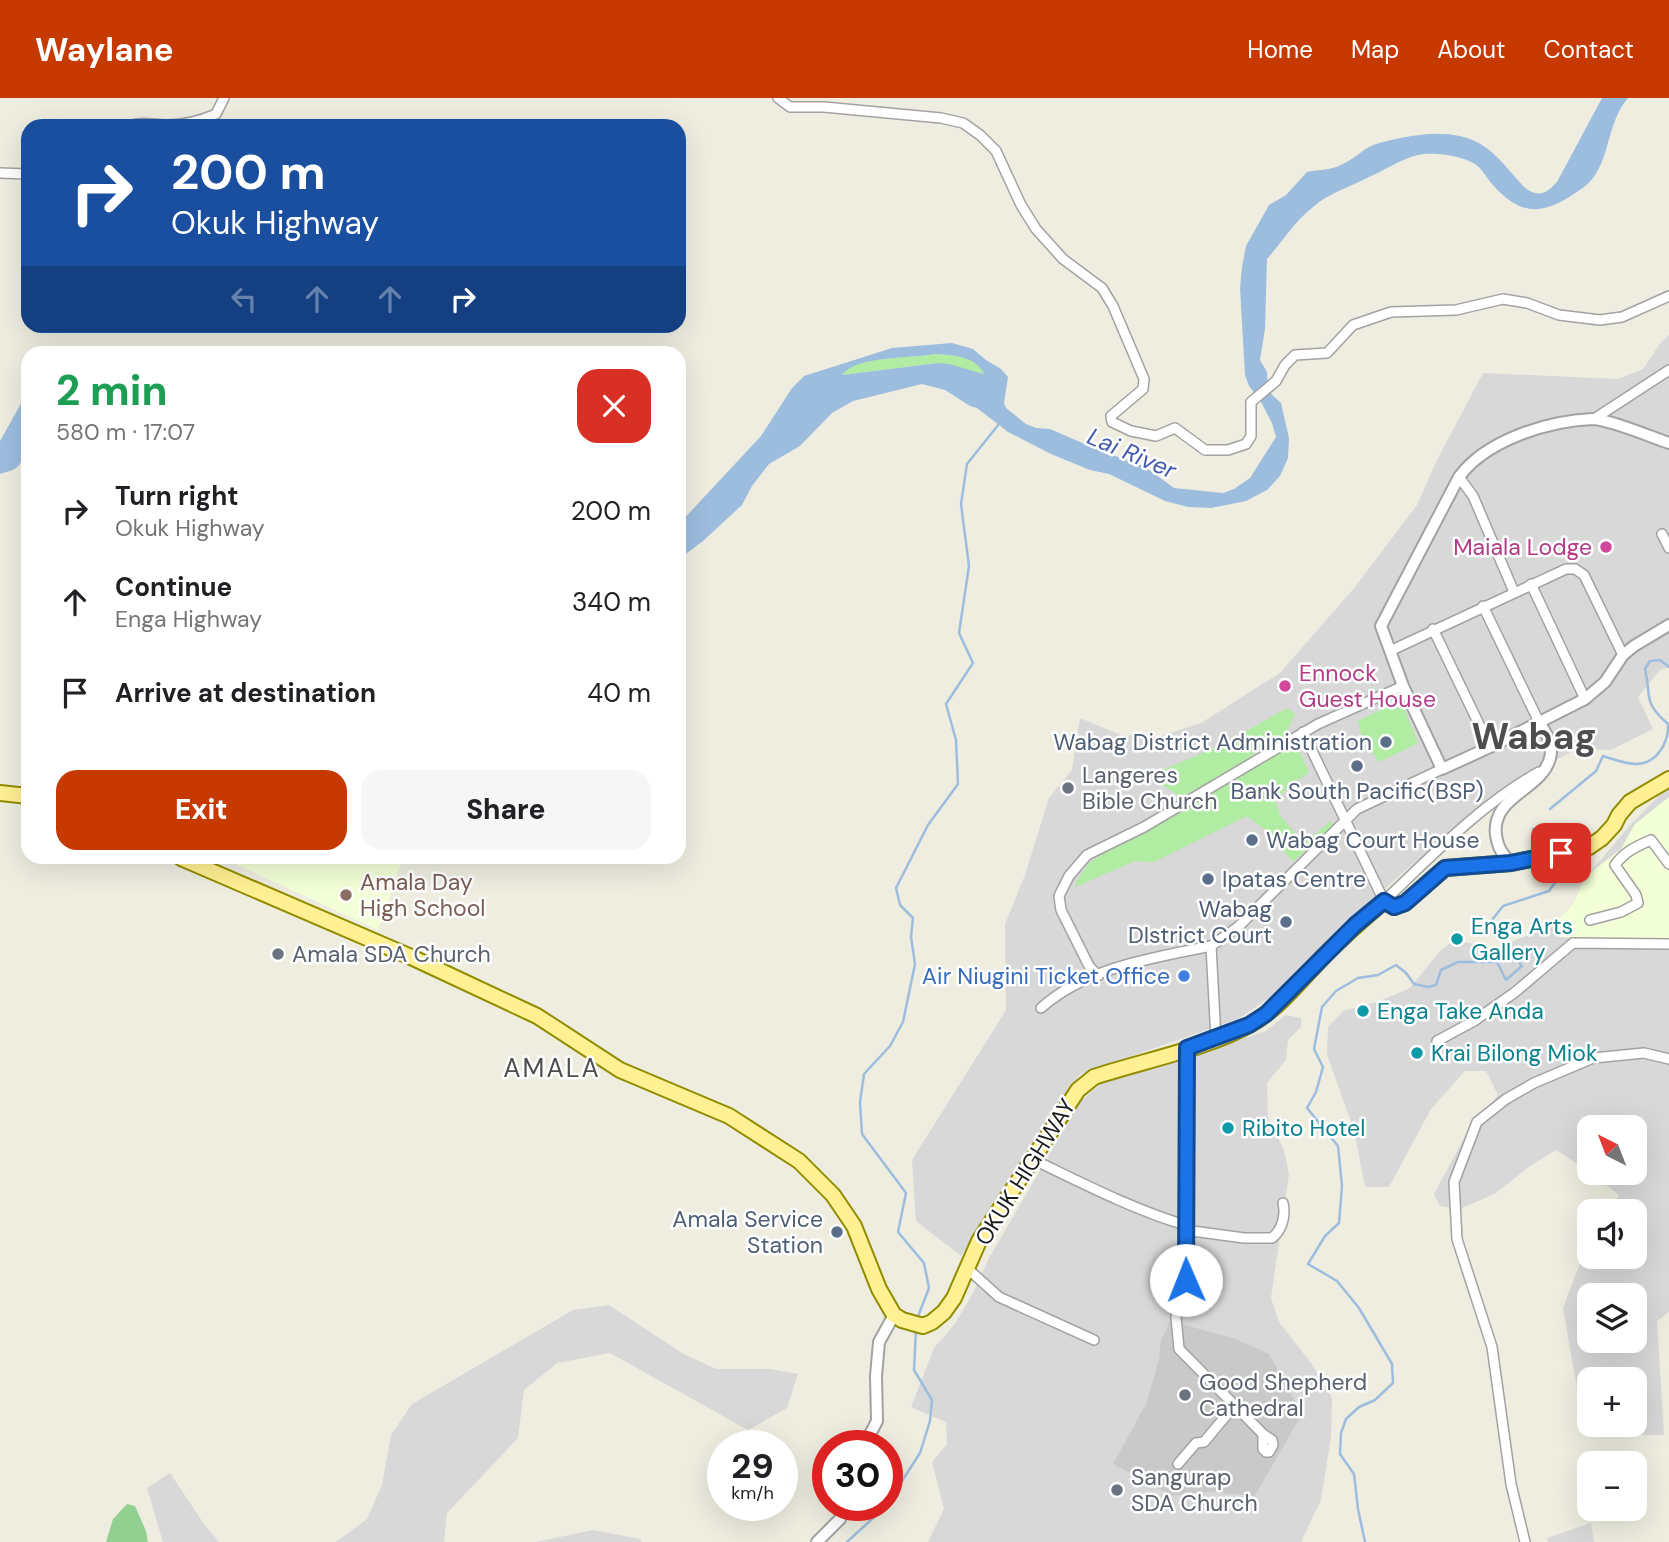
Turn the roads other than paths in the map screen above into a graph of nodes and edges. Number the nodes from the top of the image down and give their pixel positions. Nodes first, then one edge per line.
1 (224, 98) edge
2 (778, 98) edge
3 (205, 119) edge
4 (0, 173) edge
5 (21, 174) edge
6 (1669, 296) edge
7 (1669, 370) edge
8 (1594, 419) junction
9 (1669, 442) edge
10 (1459, 478) junction
11 (1662, 534) dead end
12 (1669, 548) edge
13 (1531, 584) junction
14 (1514, 592) junction
15 (1483, 606) junction
16 (1669, 625) edge
17 (1433, 629) junction
18 (1392, 649) junction
19 (1623, 655) junction
20 (1404, 686) junction
21 (1585, 699) junction
22 (1539, 722) junction
23 (1303, 732) junction
24 (1490, 747) junction
25 (1546, 768) junction
26 (1441, 769) junction
27 (1669, 779) edge
28 (0, 793) edge
29 (21, 795) edge
30 (1345, 823) junction
31 (1511, 863) junction
32 (195, 864) edge
33 (1669, 864) edge
34 (1384, 901) junction
35 (1590, 919) dead end
36 (1669, 944) edge
37 (1211, 946) junction
38 (1098, 976) junction
39 (1041, 1008) dead end
40 (1216, 1039) junction
41 (1437, 1041) dead end
42 (1187, 1048) junction
43 (1669, 1059) edge
44 (1031, 1159) junction
45 (1283, 1203) dead end
46 (1185, 1228) junction
47 (968, 1269) junction
48 (898, 1317) junction
49 (1094, 1340) dead end
50 (1235, 1405) junction
51 (873, 1430) edge
52 (1263, 1434) dead end
53 (1178, 1464) dead end
54 (838, 1521) edge
55 (817, 1542) edge
56 (1525, 1542) edge

1 - 3 street
2 - 6 street
4 - 5 street
7 - 8 street
8 - 9 street
8 - 10 street
10 - 14 street
10 - 18 street
11 - 12 street
13 - 14 street
13 - 19 street
13 - 21 street
14 - 15 street
15 - 17 street
15 - 22 street
16 - 19 street
17 - 18 street
17 - 24 street
18 - 20 street
19 - 21 street
20 - 23 street
20 - 26 street
21 - 22 street
22 - 24 street
22 - 25 street
23 - 30 street
23 - 38 street
24 - 26 street
25 - 31 street
25 - 34 street
26 - 30 street
27 - 31 main road, OKUK HIGHWAY
28 - 29 main road
30 - 34 street
30 - 37 street
31 - 34 main road, OKUK HIGHWAY
32 - 48 main road
33 - 35 street
34 - 40 main road, OKUK HIGHWAY
36 - 41 street
37 - 38 street
37 - 40 street
38 - 39 street
40 - 42 main road, OKUK HIGHWAY
42 - 44 main road, OKUK HIGHWAY
42 - 46 street
43 - 56 street
44 - 46 street
44 - 47 main road, OKUK HIGHWAY
45 - 46 street
46 - 50 street
47 - 48 main road, OKUK HIGHWAY
47 - 49 street
48 - 51 street
50 - 52 street
50 - 53 street
54 - 55 street

